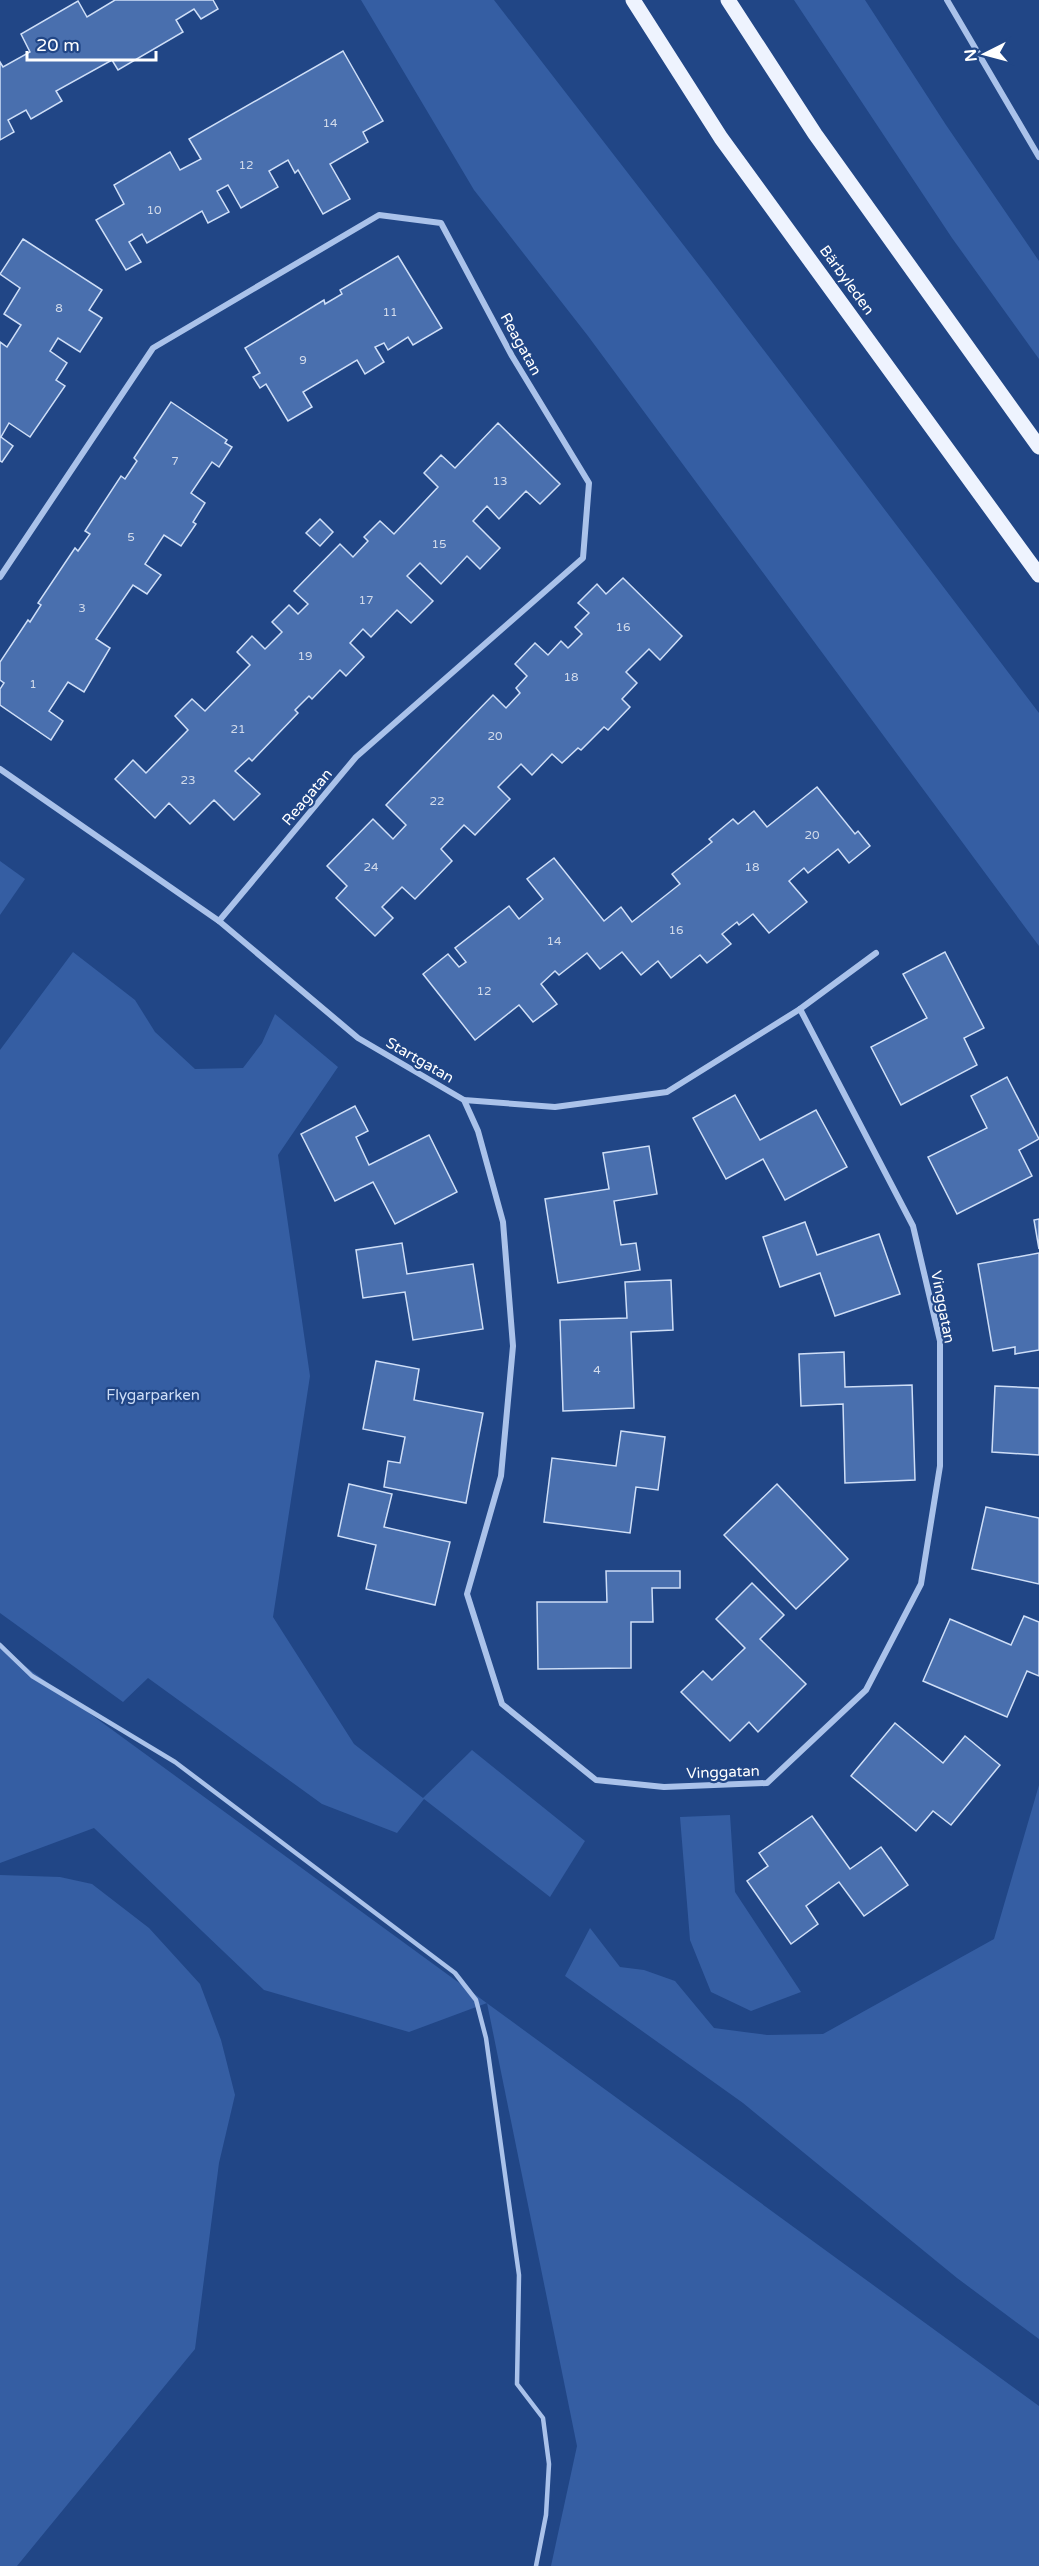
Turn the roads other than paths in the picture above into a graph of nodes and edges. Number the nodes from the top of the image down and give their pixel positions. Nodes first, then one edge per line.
1 (633, 0) edge
2 (728, 0) edge
3 (947, 0) edge
4 (1039, 157) edge
5 (1039, 447) edge
6 (1039, 575) edge
7 (0, 577) edge
8 (0, 769) edge
9 (219, 921) junction
10 (876, 953) dead end
11 (801, 1009) junction
12 (464, 1100) junction
13 (0, 1645) edge
14 (536, 2566) edge

1 - 6 main road, Bärbyleden
2 - 5 main road
3 - 4 street
7 - 9 street, Reagatan
8 - 9 street, Startgatan
9 - 12 street, Startgatan
10 - 11 street, Startgatan
11 - 12 street, Startgatan
11 - 12 street, Vinggatan
13 - 14 lane

